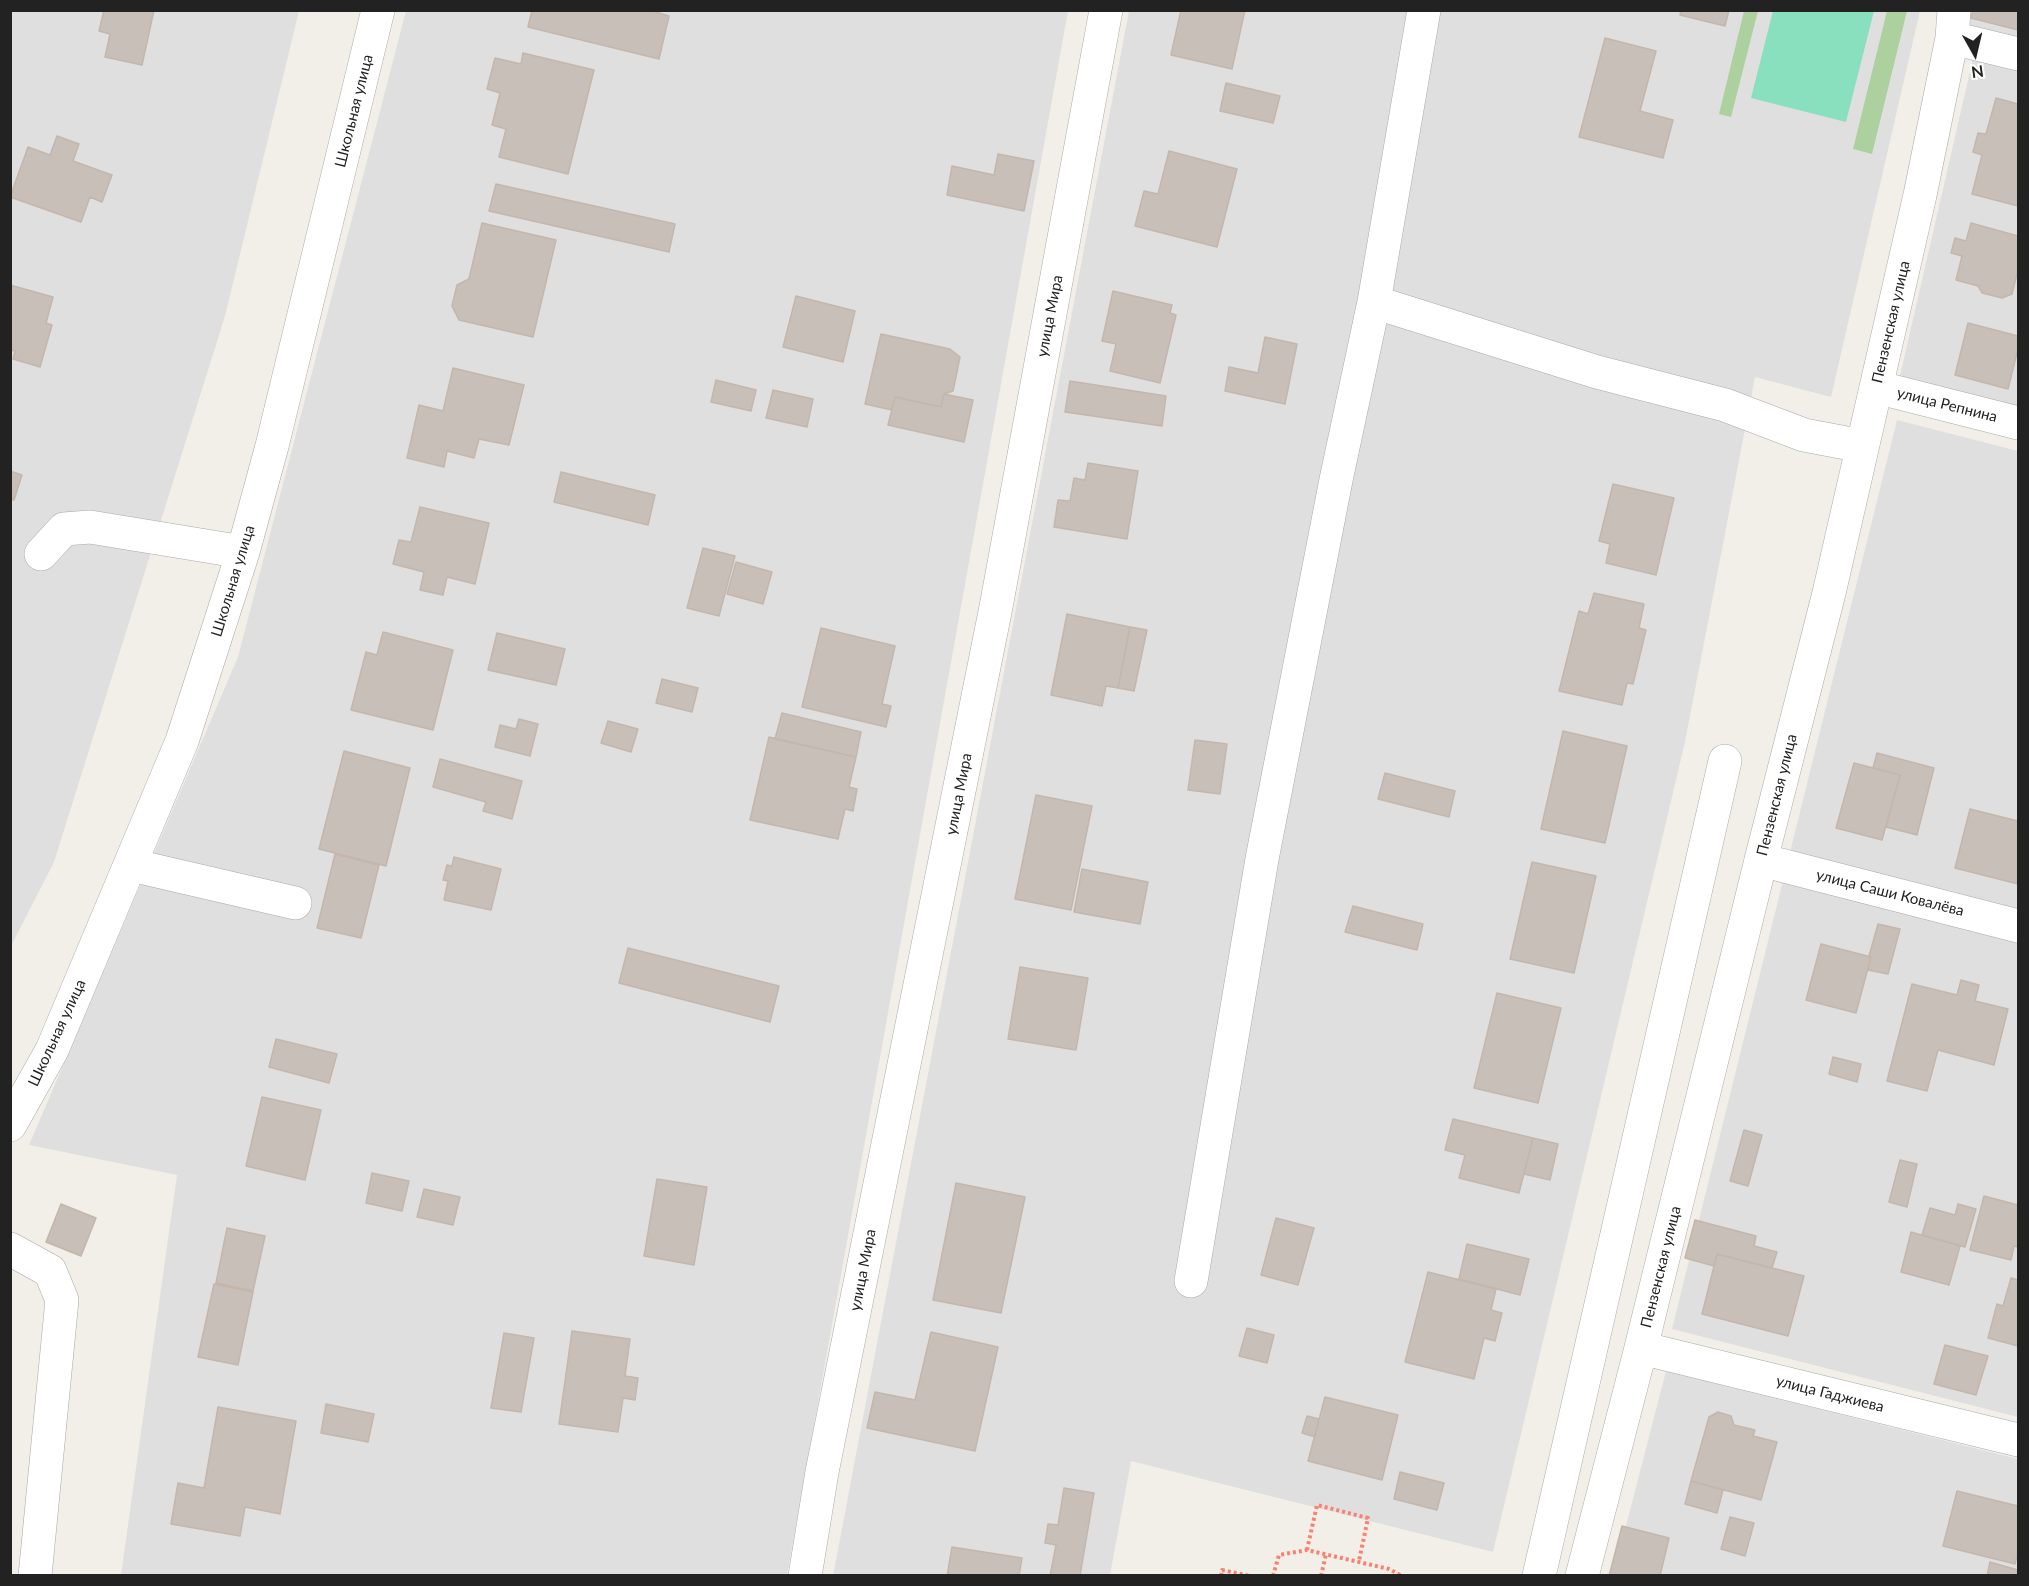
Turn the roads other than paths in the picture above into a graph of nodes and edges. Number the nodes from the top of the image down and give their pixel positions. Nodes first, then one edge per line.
1 (378, 10) edge
2 (1106, 10) edge
3 (1424, 10) edge
4 (1953, 24) edge
5 (2019, 54) edge
6 (1374, 302) junction
7 (1876, 387) junction
8 (2019, 423) edge
9 (1862, 446) junction
10 (243, 552) junction
11 (41, 554) dead end
12 (1725, 761) dead end
13 (1761, 860) junction
14 (131, 866) junction
15 (295, 903) dead end
16 (2019, 926) edge
17 (10, 1125) edge
18 (10, 1249) edge
19 (1191, 1281) dead end
20 (1641, 1348) junction
21 (2019, 1440) edge
22 (35, 1575) edge
23 (805, 1575) edge
24 (1539, 1575) edge
25 (1582, 1575) edge

1 - 10 street, Школьная улица
2 - 23 street, улица Мира
3 - 6 street
4 - 5 street
4 - 7 street, Пензенская улица
6 - 9 street
6 - 19 street
7 - 8 street, улица Репнина
7 - 9 street, Пензенская улица
9 - 13 street, Пензенская улица
10 - 11 street
10 - 14 street, Школьная улица
12 - 24 street
13 - 16 street, улица Саши Ковалёва
13 - 20 street, Пензенская улица
14 - 15 street
14 - 17 street, Школьная улица
18 - 22 street
20 - 21 street, улица Гаджиева
20 - 25 street, Пензенская улица

